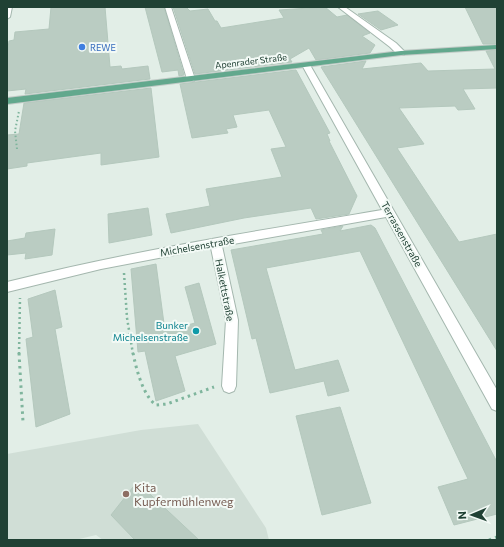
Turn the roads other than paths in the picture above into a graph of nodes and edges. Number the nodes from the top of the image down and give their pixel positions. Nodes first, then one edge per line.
1 (168, 7) edge
2 (341, 7) edge
3 (497, 46) edge
4 (401, 53) junction
5 (306, 65) junction
6 (191, 78) junction
7 (7, 101) edge
8 (389, 213) junction
9 (216, 243) junction
10 (7, 287) edge
11 (229, 386) road end
12 (497, 404) edge

1 - 6 street
2 - 4 street
3 - 4 main road, Apenrader Straße
4 - 5 main road, Apenrader Straße
5 - 6 main road, Apenrader Straße
5 - 8 street, Terrassenstraße
6 - 7 main road, Apenrader Straße
8 - 9 street, Michelsenstraße
8 - 12 street, Terrassenstraße
9 - 10 street, Michelsenstraße
9 - 11 street, Halkettstraße

